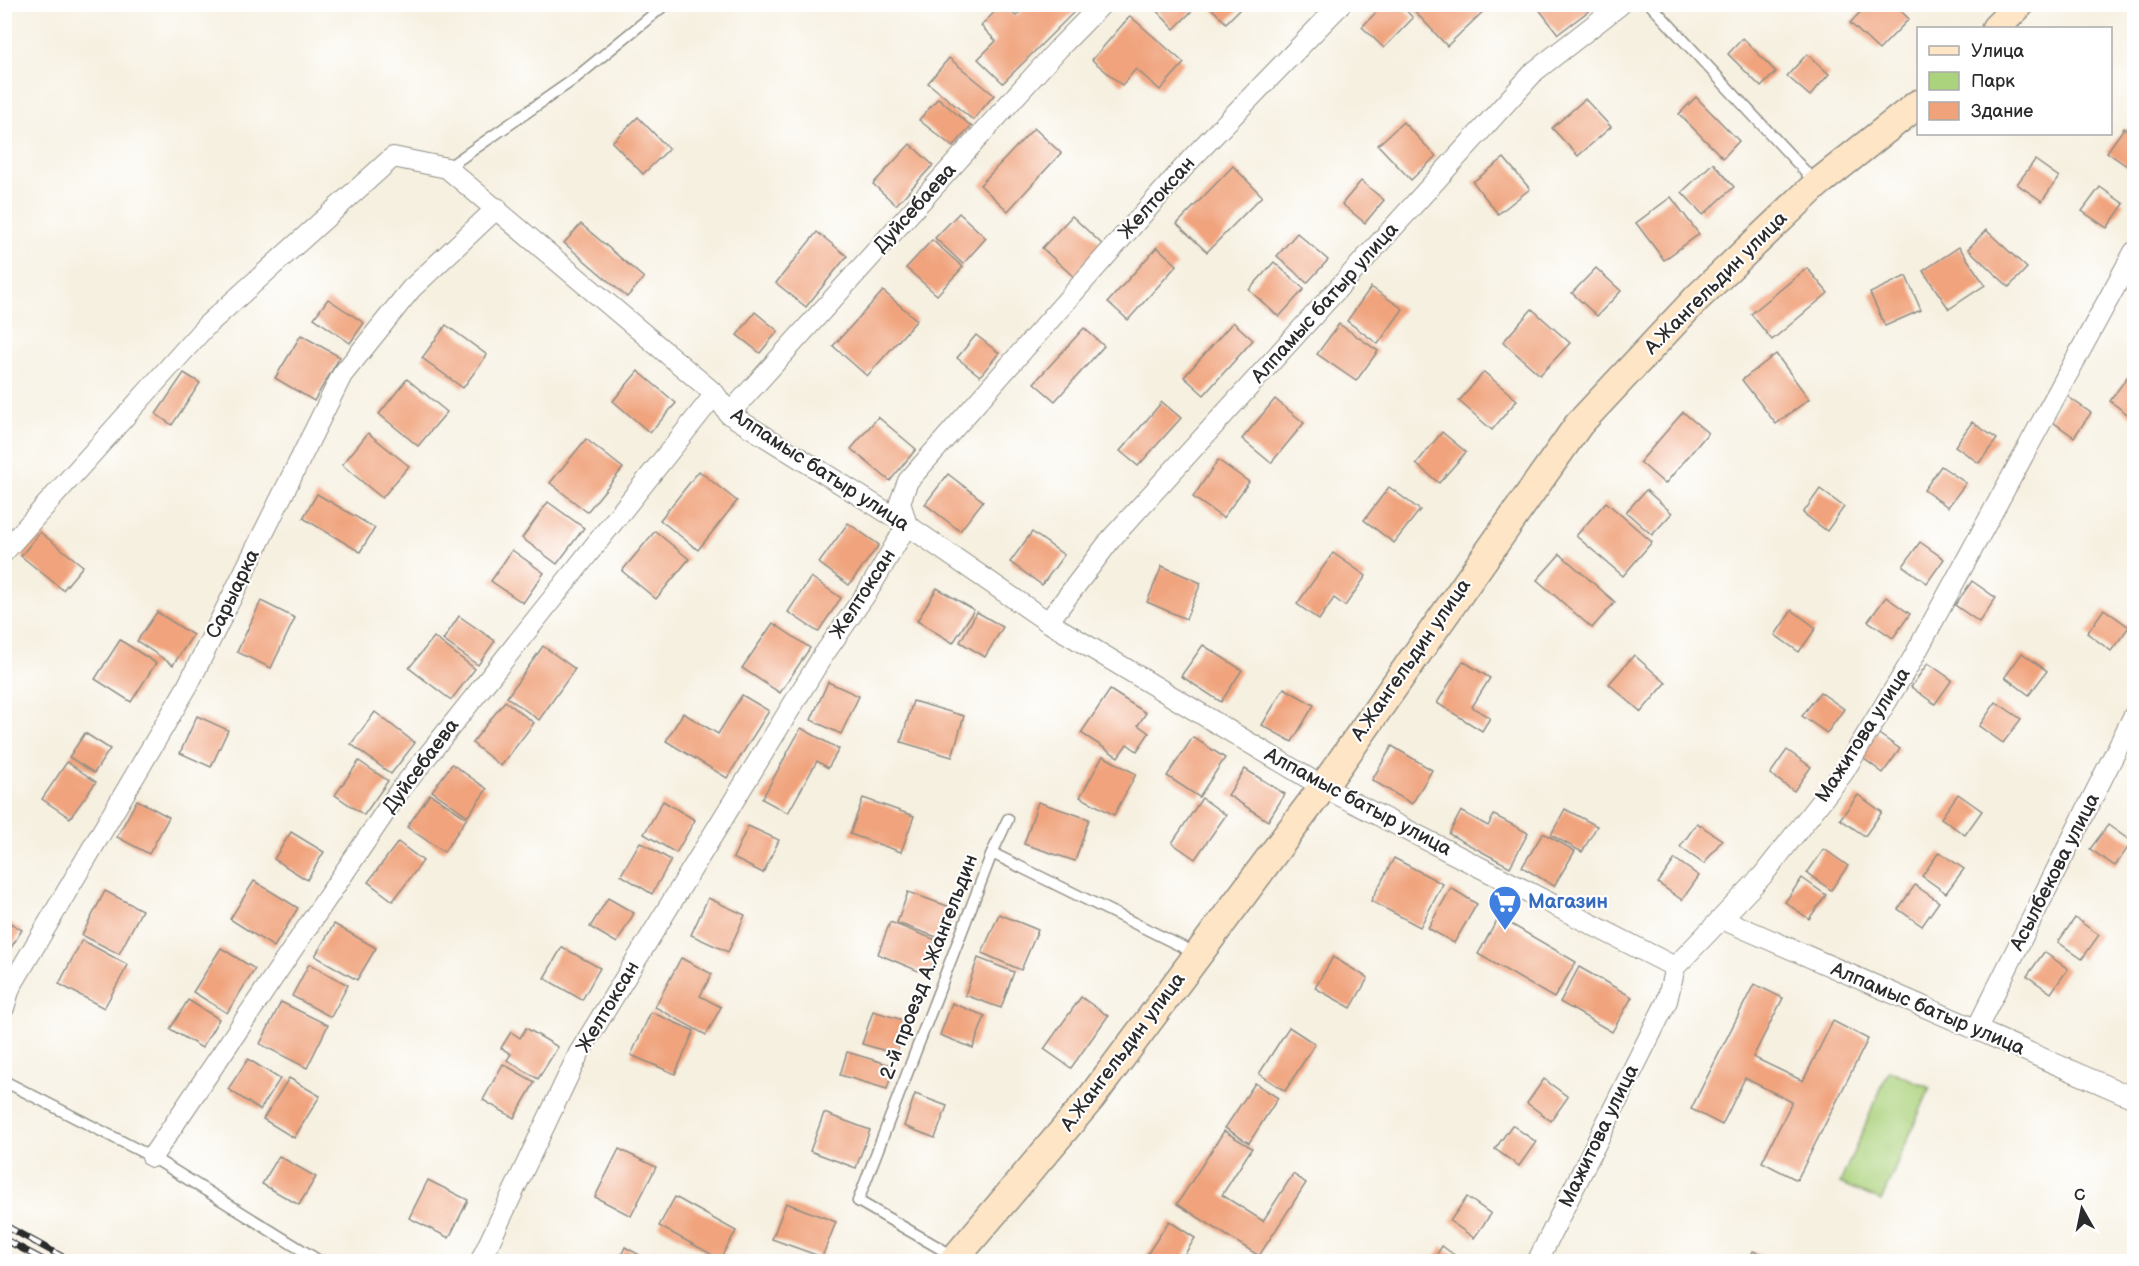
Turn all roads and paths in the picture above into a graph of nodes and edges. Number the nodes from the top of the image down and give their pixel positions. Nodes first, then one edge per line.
1 (666, 4) edge
2 (1102, 4) edge
3 (1341, 4) edge
4 (1621, 4) edge
5 (1650, 4) edge
6 (2020, 4) edge
7 (1997, 27) edge
8 (1917, 105) edge
9 (447, 168) junction
10 (1817, 184) junction
11 (496, 208) junction
12 (2134, 252) edge
13 (715, 394) junction
14 (729, 414) junction
15 (907, 525) junction
16 (4, 552) edge
17 (1048, 622) junction
18 (2134, 715) edge
19 (1323, 787) junction
20 (1008, 819) dead end
21 (992, 853) junction
22 (1722, 919) junction
23 (1198, 954) junction
24 (1675, 968) junction
25 (4, 1008) edge
26 (1976, 1030) junction
27 (4, 1081) edge
28 (2134, 1098) edge
29 (152, 1157) junction
30 (954, 1259) edge
31 (321, 1262) edge
32 (480, 1262) edge
33 (1537, 1262) edge

1 - 9 lane
2 - 14 street, Дуйсебаева
3 - 15 street, Желтоксан
4 - 17 street, Алпамыс батыр улица
5 - 10 lane
6 - 7 street
8 - 10 street, А.Жангельдин улица
9 - 11 street, Алпамыс батыр улица
9 - 16 street
10 - 19 street, А.Жангельдин улица
11 - 13 street, Алпамыс батыр улица
11 - 25 street, Сарыарка
12 - 22 street, Мажитова улица
13 - 14 street, Алпамыс батыр улица
13 - 29 street, Дуйсебаева
14 - 15 street, Алпамыс батыр улица
15 - 17 street, Алпамыс батыр улица
15 - 32 street, Желтоксан
17 - 19 street, Алпамыс батыр улица
18 - 26 street, Асылбекова улица
19 - 23 street, А.Жангельдин улица
19 - 24 street, Алпамыс батыр улица
20 - 21 lane
21 - 23 lane, 2-й проезд А.Жангельдин
21 - 30 lane, 2-й проезд А.Жангельдин
22 - 24 street, Мажитова улица
22 - 26 street, Алпамыс батыр улица
23 - 30 street, А.Жангельдин улица
24 - 33 street, Мажитова улица
26 - 28 street, Алпамыс батыр улица
27 - 29 lane
29 - 31 lane

